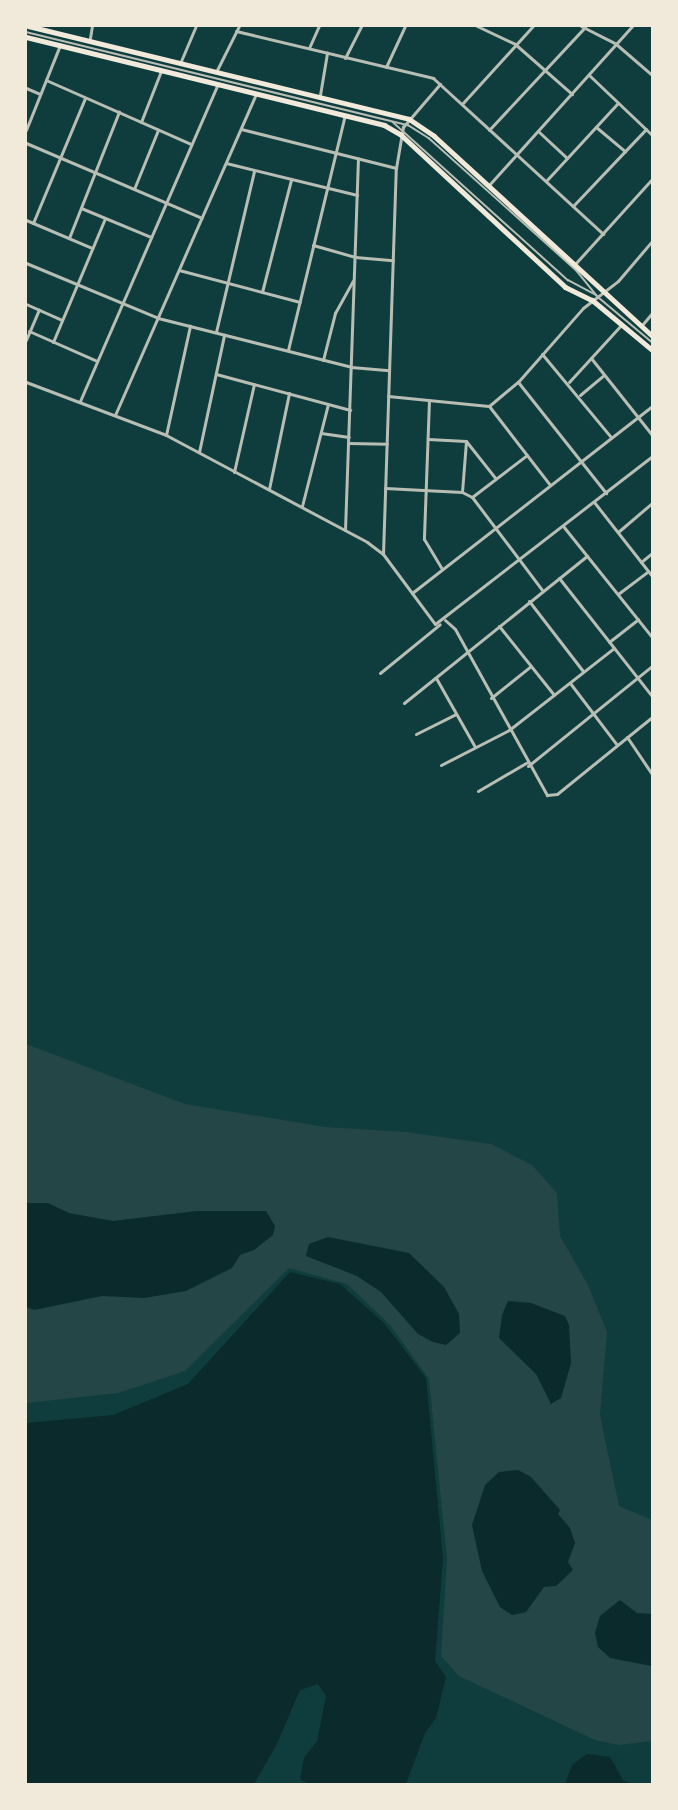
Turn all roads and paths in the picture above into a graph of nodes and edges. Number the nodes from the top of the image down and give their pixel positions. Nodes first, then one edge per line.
1 (28, 26) edge
2 (93, 26) edge
3 (196, 26) edge
4 (239, 26) edge
5 (320, 26) edge
6 (361, 26) edge
7 (405, 26) edge
8 (477, 26) edge
9 (533, 26) edge
10 (583, 26) edge
11 (632, 26) edge
12 (236, 31) junction
13 (26, 32) edge
14 (26, 37) edge
15 (90, 38) junction
16 (515, 44) junction
17 (616, 44) junction
18 (60, 45) junction
19 (308, 49) junction
20 (327, 53) junction
21 (345, 58) junction
22 (180, 61) junction
23 (386, 67) junction
24 (217, 70) junction
25 (544, 70) junction
26 (160, 71) junction
27 (589, 75) junction
28 (652, 75) edge
29 (46, 80) junction
30 (218, 84) junction
31 (440, 84) junction
32 (26, 88) edge
33 (257, 92) junction
34 (40, 94) junction
35 (572, 94) junction
36 (320, 95) junction
37 (85, 98) junction
38 (618, 103) junction
39 (462, 104) junction
40 (119, 112) junction
41 (345, 113) junction
42 (390, 120) junction
43 (141, 122) junction
44 (407, 122) junction
45 (596, 127) junction
46 (241, 129) junction
47 (646, 129) junction
48 (26, 130) edge
49 (159, 130) junction
50 (489, 130) junction
51 (402, 132) junction
52 (538, 132) junction
53 (652, 135) edge
54 (26, 143) edge
55 (191, 144) junction
56 (336, 151) junction
57 (625, 151) junction
58 (517, 156) junction
59 (60, 158) junction
60 (358, 158) junction
61 (567, 158) junction
62 (226, 163) junction
63 (396, 168) junction
64 (254, 171) junction
65 (94, 173) junction
66 (652, 179) edge
67 (291, 180) junction
68 (545, 181) junction
69 (488, 186) junction
70 (327, 188) junction
71 (134, 189) junction
72 (357, 195) junction
73 (165, 203) junction
74 (573, 207) junction
75 (81, 208) junction
76 (105, 218) junction
77 (202, 218) junction
78 (26, 220) edge
79 (33, 223) junction
80 (603, 234) junction
81 (151, 237) junction
82 (69, 238) junction
83 (652, 242) edge
84 (313, 245) junction
85 (92, 248) junction
86 (355, 257) junction
87 (393, 260) junction
88 (26, 263) edge
89 (575, 265) junction
90 (179, 270) junction
91 (354, 279) junction
92 (226, 282) junction
93 (77, 284) junction
94 (604, 291) junction
95 (262, 292) junction
96 (594, 298) junction
97 (300, 302) junction
98 (122, 303) junction
99 (26, 304) edge
100 (39, 310) junction
101 (652, 313) edge
102 (158, 318) junction
103 (62, 320) junction
104 (622, 324) junction
105 (190, 326) junction
106 (641, 326) junction
107 (29, 331) junction
108 (216, 333) junction
109 (224, 335) junction
110 (652, 336) edge
111 (26, 340) edge
112 (53, 342) junction
113 (652, 342) edge
114 (652, 350) edge
115 (288, 351) junction
116 (542, 354) junction
117 (591, 358) junction
118 (323, 360) junction
119 (97, 361) junction
120 (351, 367) junction
121 (389, 370) junction
122 (216, 374) junction
123 (604, 375) junction
124 (26, 382) edge
125 (518, 382) junction
126 (569, 382) junction
127 (254, 384) junction
128 (289, 393) junction
129 (388, 396) junction
130 (579, 396) junction
131 (429, 400) junction
132 (80, 401) junction
133 (328, 404) junction
134 (652, 405) edge
135 (489, 406) junction
136 (350, 410) junction
137 (115, 415) junction
138 (638, 417) junction
139 (321, 433) junction
140 (166, 435) junction
141 (652, 435) edge
142 (349, 437) junction
143 (611, 437) junction
144 (428, 439) junction
145 (466, 441) junction
146 (348, 443) junction
147 (387, 444) junction
148 (199, 452) junction
149 (527, 455) junction
150 (652, 456) edge
151 (581, 461) junction
152 (234, 472) junction
153 (496, 478) junction
154 (550, 485) junction
155 (385, 488) junction
156 (269, 489) junction
157 (426, 489) junction
158 (462, 492) junction
159 (606, 493) junction
160 (472, 497) junction
161 (594, 502) junction
162 (652, 503) edge
163 (302, 506) junction
164 (563, 526) junction
165 (495, 528) junction
166 (345, 530) junction
167 (618, 532) junction
168 (652, 553) edge
169 (383, 554) junction
170 (587, 556) junction
171 (520, 561) junction
172 (641, 562) junction
173 (442, 569) junction
174 (648, 571) junction
175 (652, 576) edge
176 (559, 578) junction
177 (543, 591) junction
178 (411, 593) junction
179 (618, 594) junction
180 (530, 601) junction
181 (638, 619) junction
182 (445, 620) junction
183 (440, 624) junction
184 (499, 626) junction
185 (652, 637) edge
186 (609, 642) junction
187 (614, 648) junction
188 (467, 651) junction
189 (531, 666) junction
190 (652, 666) edge
191 (584, 672) junction
192 (380, 673) dead end
193 (436, 678) junction
194 (638, 678) junction
195 (570, 683) junction
196 (554, 695) junction
197 (652, 696) edge
198 (491, 698) junction
199 (404, 704) dead end
200 (456, 714) junction
201 (593, 714) junction
202 (652, 717) edge
203 (509, 730) junction
204 (416, 734) dead end
205 (627, 737) junction
206 (616, 745) junction
207 (475, 747) junction
208 (527, 764) junction
209 (441, 765) dead end
210 (652, 774) edge
211 (478, 791) dead end

1 - 15 main road
2 - 15 street
3 - 22 street
4 - 12 street
5 - 19 street
6 - 21 street
7 - 23 street
8 - 16 street
9 - 16 street
10 - 17 street
10 - 25 street
11 - 17 street
12 - 19 street
12 - 24 street
13 - 42 lane
14 - 18 main road
15 - 22 main road
16 - 25 street
16 - 39 street
17 - 27 street
17 - 28 street
18 - 26 main road
18 - 29 street
19 - 20 street
20 - 21 street
20 - 36 street
21 - 23 street
22 - 24 main road
23 - 31 street
24 - 36 main road
25 - 35 street
25 - 50 street
26 - 30 main road
26 - 43 street
27 - 35 street
27 - 38 street
29 - 34 street
29 - 37 street
30 - 33 main road
30 - 55 street
31 - 39 street
31 - 44 street
32 - 34 street
33 - 41 main road
33 - 46 street
34 - 48 street
35 - 52 street
36 - 44 main road
37 - 40 street
37 - 59 street
38 - 45 street
38 - 47 street
39 - 50 street
40 - 43 street
40 - 65 street
41 - 51 main road
41 - 56 street
42 - 44 lane
42 - 51 lane
43 - 49 street
44 - 51 street
44 - 69 main road
44 - 96 lane
45 - 57 street
45 - 61 street
46 - 56 street
46 - 62 street
47 - 53 street
47 - 57 street
49 - 55 street
49 - 71 street
50 - 58 street
51 - 63 street
51 - 96 main road
52 - 58 street
52 - 61 street
54 - 59 street
55 - 73 street
56 - 60 street
56 - 70 street
57 - 74 street
58 - 68 street
58 - 69 street
59 - 65 street
59 - 79 street
60 - 63 street
60 - 72 street
61 - 68 street
62 - 64 street
62 - 77 street
63 - 87 street
64 - 67 street
64 - 92 street
65 - 71 street
65 - 75 street
66 - 80 street
67 - 70 street
67 - 95 street
68 - 74 street
69 - 89 main road
70 - 72 street
70 - 84 street
71 - 73 street
72 - 86 street
73 - 77 street
73 - 81 street
74 - 80 street
75 - 76 street
75 - 82 street
76 - 81 street
76 - 85 street
77 - 90 street
78 - 79 street
79 - 82 street
80 - 89 street
81 - 98 street
82 - 85 street
83 - 94 street
84 - 86 street
84 - 97 street
85 - 93 street
86 - 87 street
86 - 91 street
87 - 121 street
88 - 93 street
89 - 94 main road
90 - 92 street
90 - 102 street
91 - 118 street
91 - 120 street
92 - 95 street
92 - 108 street
93 - 98 street
93 - 103 street
94 - 96 street
94 - 106 main road
95 - 97 street
96 - 104 main road
96 - 113 lane
96 - 116 street
97 - 115 street
98 - 102 street
98 - 119 street
99 - 100 street
100 - 103 street
100 - 107 street
101 - 106 street
102 - 105 street
102 - 137 street
103 - 112 street
104 - 114 main road
104 - 117 street
105 - 108 street
105 - 140 street
106 - 110 main road
107 - 111 street
107 - 112 street
108 - 109 street
109 - 115 street
109 - 122 street
112 - 119 street
115 - 118 street
116 - 125 street
116 - 126 street
117 - 123 street
117 - 126 street
118 - 120 street
119 - 132 street
120 - 121 street
120 - 136 street
121 - 129 street
122 - 127 street
122 - 148 street
123 - 130 street
123 - 138 street
124 - 132 street
125 - 135 street
125 - 151 street
126 - 130 street
127 - 128 street
127 - 152 street
128 - 133 street
128 - 156 street
129 - 131 street
129 - 147 street
130 - 143 street
131 - 135 street
131 - 144 street
132 - 137 street
133 - 136 street
133 - 139 street
134 - 138 street
135 - 149 street
136 - 142 street
137 - 140 street
138 - 141 street
138 - 143 street
139 - 142 street
139 - 163 street
140 - 148 street
142 - 146 street
143 - 151 street
144 - 145 street
144 - 157 street
145 - 153 street
145 - 158 street
146 - 147 street
146 - 166 street
147 - 155 street
148 - 152 street
149 - 153 street
149 - 154 street
150 - 159 street
151 - 154 street
151 - 159 street
152 - 156 street
153 - 160 street
154 - 165 street
155 - 157 street
155 - 169 street
156 - 163 street
157 - 158 street
157 - 173 street
158 - 160 street
159 - 161 street
160 - 165 street
161 - 164 street
161 - 167 street
162 - 167 street
163 - 166 street
164 - 170 street
164 - 171 street
165 - 171 street
165 - 173 street
166 - 169 street
167 - 172 street
168 - 172 street
169 - 178 street
170 - 176 street
170 - 179 street
171 - 177 street
171 - 182 street
172 - 174 street
173 - 178 street
174 - 175 street
174 - 179 street
176 - 177 street
176 - 186 street
177 - 180 street
178 - 183 street
179 - 181 street
180 - 184 street
180 - 191 street
181 - 185 street
181 - 186 street
182 - 183 street
182 - 188 street
183 - 192 street
184 - 188 street
184 - 189 street
186 - 187 street
187 - 191 street
187 - 194 street
188 - 193 street
188 - 198 street
189 - 196 street
189 - 198 street
190 - 194 street
191 - 195 street
193 - 199 street
193 - 200 street
194 - 197 street
194 - 201 street
195 - 196 street
195 - 201 street
196 - 203 street
198 - 203 street
200 - 204 street
200 - 207 street
201 - 206 street
201 - 208 street
202 - 205 street
203 - 207 street
203 - 208 street
205 - 206 street
205 - 210 street
206 - 208 street
207 - 209 street
208 - 211 street

